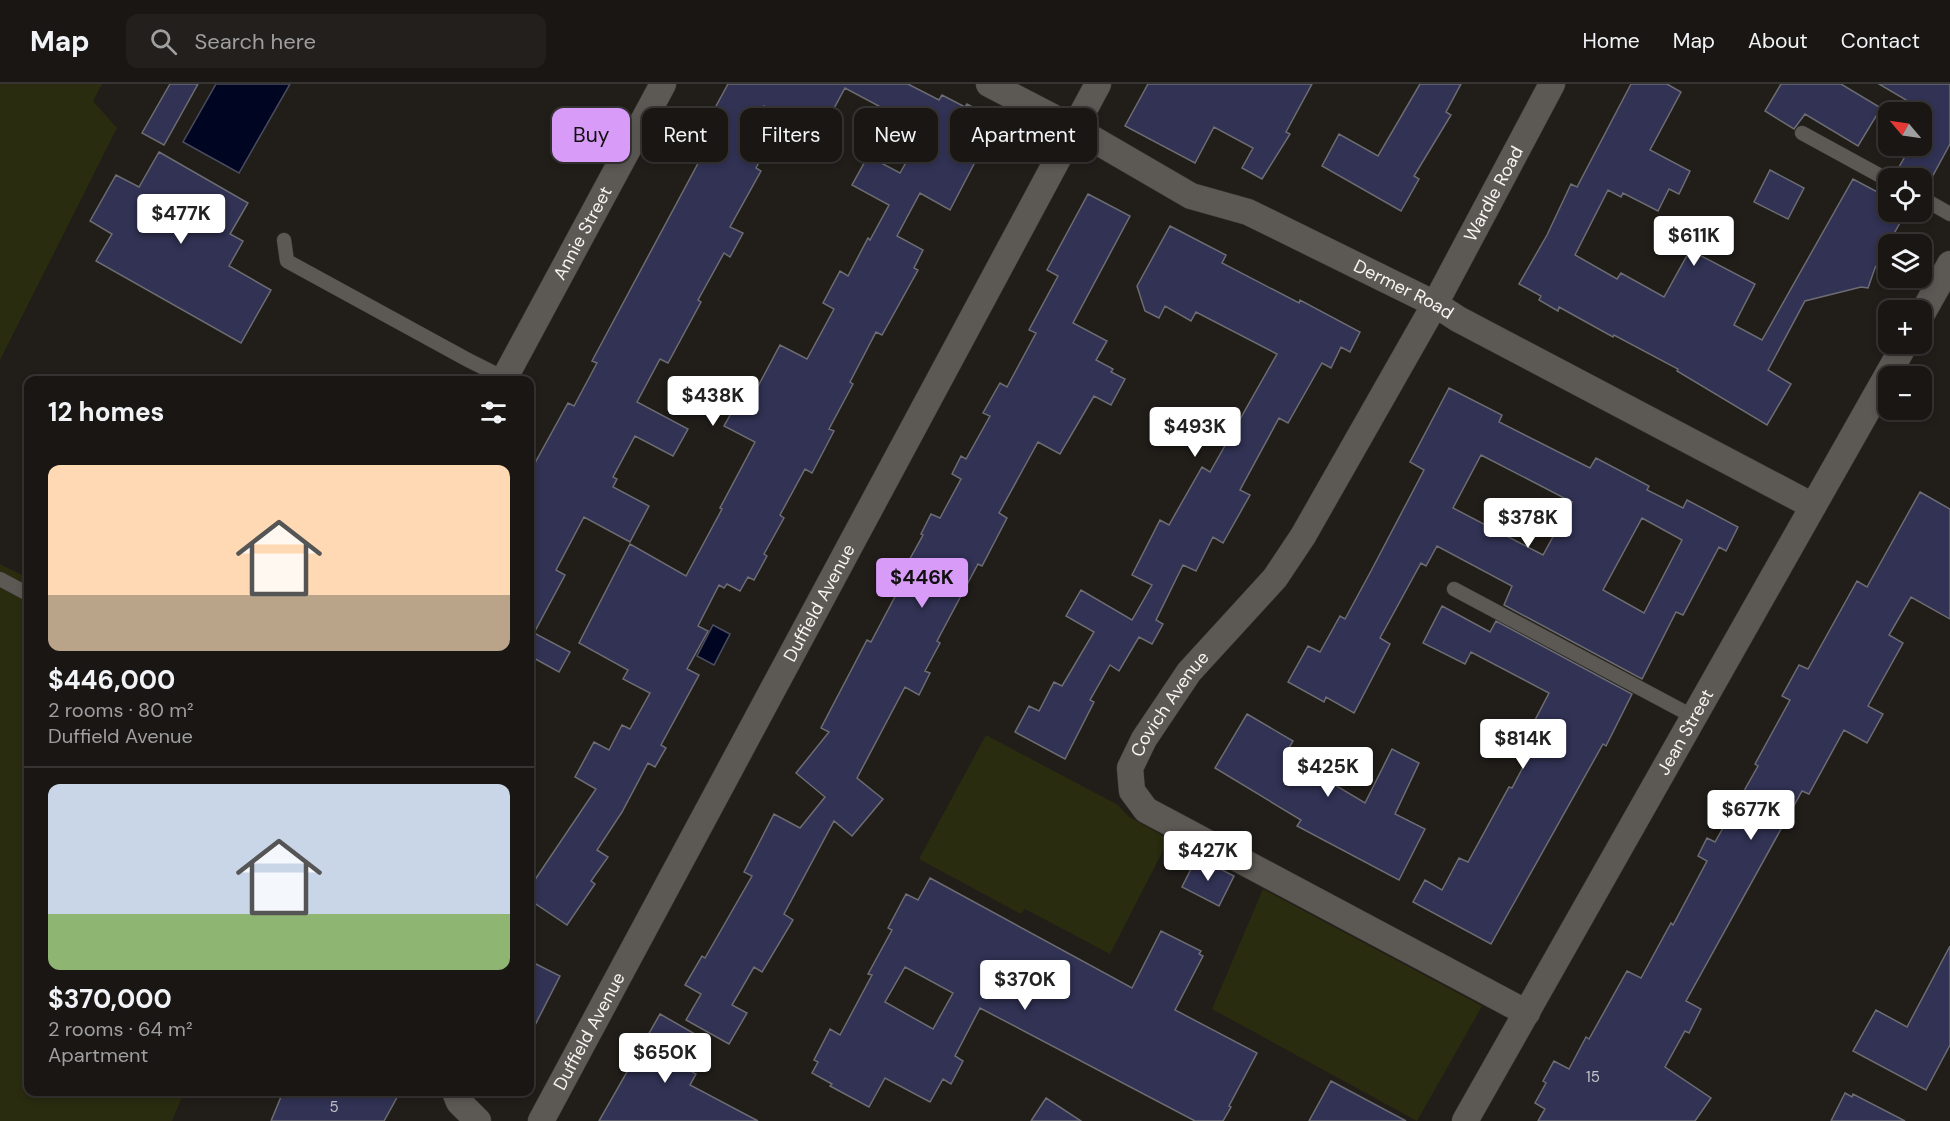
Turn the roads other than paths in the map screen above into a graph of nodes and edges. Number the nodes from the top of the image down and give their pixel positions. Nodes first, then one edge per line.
1 (663, 84) edge
2 (989, 84) edge
3 (1098, 84) edge
4 (1552, 84) edge
5 (1035, 108) edge
6 (1085, 108) edge
7 (1802, 132) dead end
8 (1097, 141) edge
9 (1056, 162) edge
10 (1878, 174) edge
11 (1932, 204) edge
12 (1950, 214) edge
13 (284, 240) dead end
14 (1950, 264) edge
15 (1930, 300) edge
16 (1435, 304) junction
17 (1899, 354) edge
18 (497, 376) edge
19 (506, 376) edge
20 (1813, 506) junction
21 (0, 579) edge
22 (1454, 589) dead end
23 (24, 592) edge
24 (1694, 717) junction
25 (1527, 1013) junction
26 (457, 1096) edge
27 (478, 1121) edge
28 (540, 1121) edge
29 (1465, 1121) edge

1 - 19 street, Annie Street
2 - 5 street, Dermer Road
3 - 6 street, Duffield Avenue
4 - 16 street, Wardle Road
7 - 10 lane
8 - 16 street, Dermer Road
9 - 28 street, Duffield Avenue
11 - 12 lane
13 - 18 lane
14 - 15 street
16 - 20 street, Dermer Road
16 - 25 street, Covich Avenue
17 - 20 street, Jean Street
20 - 24 street, Jean Street
21 - 23 lane
22 - 24 lane
24 - 25 street, Jean Street
25 - 29 street, Jean Street
26 - 27 street

